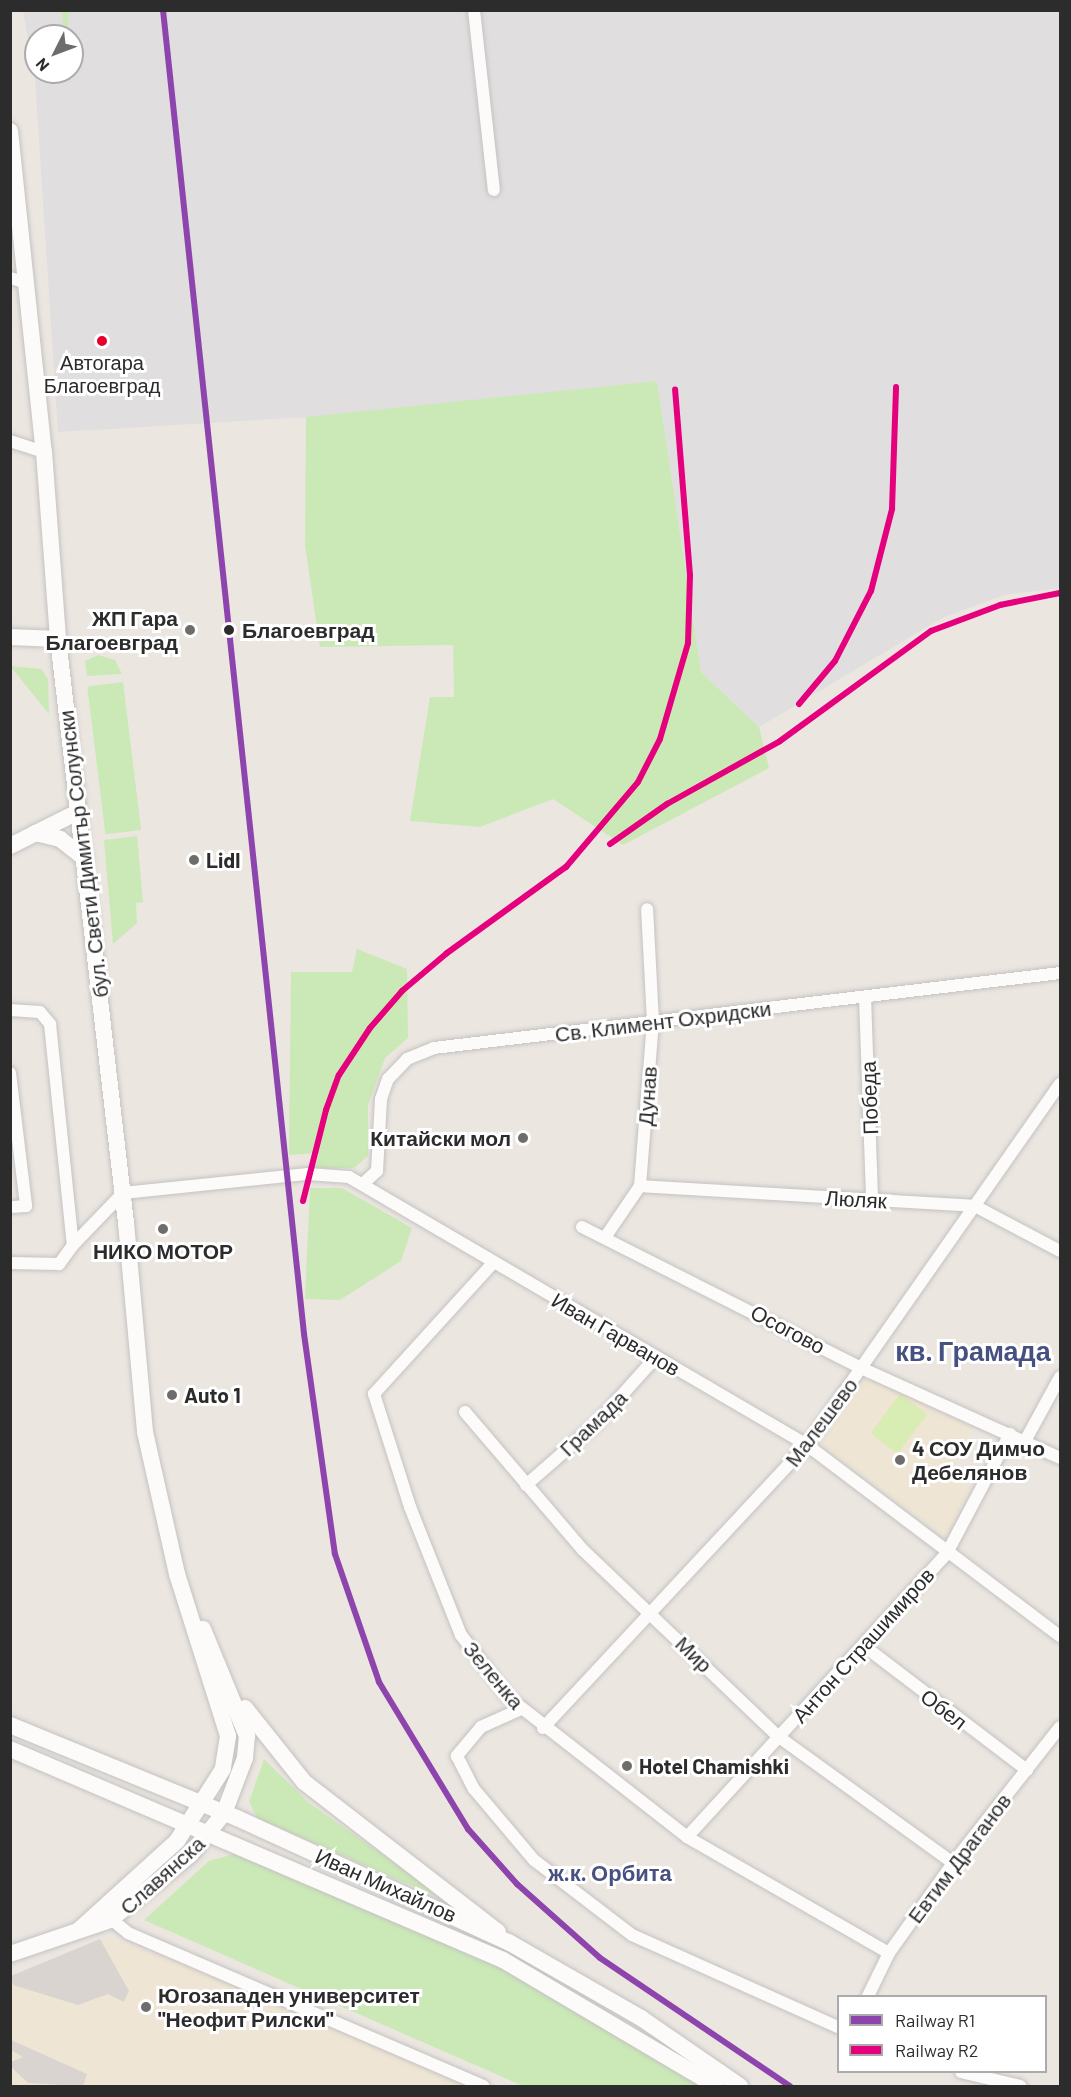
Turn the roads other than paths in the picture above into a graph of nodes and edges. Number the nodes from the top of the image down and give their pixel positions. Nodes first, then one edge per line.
1 (474, 10) edge
2 (10, 131) edge
3 (494, 190) dead end
4 (19, 280) edge
5 (10, 441) edge
6 (45, 452) junction
7 (10, 637) edge
8 (58, 639) junction
9 (78, 812) junction
10 (35, 834) junction
11 (10, 846) edge
12 (84, 858) junction
13 (647, 909) dead end
14 (1060, 973) edge
15 (865, 997) junction
16 (10, 1010) edge
17 (653, 1022) junction
18 (10, 1073) edge
19 (1060, 1084) edge
20 (364, 1184) junction
21 (640, 1186) junction
22 (123, 1193) junction
23 (872, 1199) junction
24 (975, 1206) junction
25 (10, 1207) edge
26 (582, 1227) dead end
27 (606, 1236) junction
28 (73, 1245) junction
29 (1060, 1251) edge
30 (10, 1263) edge
31 (493, 1263) junction
32 (656, 1357) junction
33 (861, 1368) junction
34 (1060, 1377) edge
35 (465, 1412) dead end
36 (1010, 1434) junction
37 (1025, 1441) junction
38 (807, 1445) junction
39 (1060, 1458) edge
40 (526, 1485) junction
41 (946, 1553) junction
42 (177, 1574) junction
43 (653, 1614) junction
44 (1060, 1636) edge
45 (864, 1646) junction
46 (229, 1682) junction
47 (521, 1709) junction
48 (10, 1725) edge
49 (1060, 1727) edge
50 (543, 1728) junction
51 (779, 1737) junction
52 (10, 1749) edge
53 (1027, 1770) junction
54 (203, 1804) junction
55 (224, 1813) junction
56 (190, 1822) junction
57 (211, 1831) junction
58 (687, 1837) junction
59 (953, 1863) junction
60 (106, 1915) junction
61 (510, 1943) junction
62 (889, 1953) junction
63 (10, 1954) edge
64 (868, 1995) edge
65 (837, 2027) edge
66 (965, 2073) edge
67 (484, 2086) edge
68 (716, 2086) edge
69 (740, 2086) edge
70 (1020, 2086) edge

1 - 3 street
2 - 4 main road, бул. Свети Димитър Солунски
4 - 6 main road, бул. Свети Димитър Солунски
5 - 6 street
6 - 8 main road, бул. Свети Димитър Солунски
7 - 8 main road
8 - 9 main road, бул. Свети Димитър Солунски
9 - 10 main road
9 - 12 main road, бул. Свети Димитър Солунски
10 - 11 main road
10 - 12 main road
12 - 22 main road, бул. Свети Димитър Солунски
13 - 17 street, Дунав
14 - 15 street, Св. Климент Охридски
15 - 17 street, Св. Климент Охридски
15 - 23 street, Победа
16 - 28 street
17 - 20 street, Св. Климент Охридски
17 - 21 street, Дунав
18 - 25 street
19 - 24 street, Малешево
20 - 22 street, Иван Гарванов
20 - 31 street, Иван Гарванов
21 - 23 street, Люляк
21 - 27 street, Дунав
22 - 28 street
22 - 42 main road, бул. Свети Димитър Солунски
23 - 24 street, Люляк
24 - 29 street, Люляк
24 - 33 street, Малешево
26 - 27 street, Осогово
27 - 33 street, Осогово
28 - 30 street
31 - 32 street, Иван Гарванов
31 - 47 street, Зеленка
32 - 38 street, Иван Гарванов
32 - 40 street, Грамада
33 - 36 street, Осогово
33 - 38 street, Малешево
34 - 37 street
35 - 40 street, Мир
36 - 37 street, Осогово
36 - 41 street, Антон Страшимиров
37 - 39 street, Осогово
38 - 41 street, Иван Гарванов
38 - 43 street, Малешево
40 - 43 street, Мир
41 - 44 street, Иван Гарванов
41 - 45 street, Антон Страшимиров
42 - 46 main road, бул. Свети Димитър Солунски
42 - 54 main road, бул. Свети Димитър Солунски
43 - 50 street, Малешево
43 - 51 street, Мир
45 - 51 street, Антон Страшимиров
45 - 53 street, Обел
46 - 55 main road, бул. Свети Димитър Солунски
46 - 61 main road
47 - 50 street, Зеленка
47 - 65 street
48 - 54 main road, Иван Михайлов
49 - 53 street, Евтим Драганов
50 - 58 street, Зеленка
51 - 58 street, Антон Страшимиров
51 - 59 street, Мир
52 - 56 main road, Иван Михайлов
53 - 59 street, Евтим Драганов
54 - 55 main road, Иван Михайлов
54 - 56 main road, бул. Свети Димитър Солунски
55 - 57 main road, бул. Свети Димитър Солунски
55 - 61 main road, Иван Михайлов
56 - 57 main road, Иван Михайлов
56 - 60 main road, Славянска
57 - 60 main road, Славянска
57 - 68 main road, Иван Михайлов
58 - 62 street, Зеленка
59 - 62 street, Евтим Драганов
60 - 63 main road, Славянска
60 - 67 street
61 - 69 main road, Иван Михайлов
62 - 64 street, Евтим Драганов
66 - 70 street

